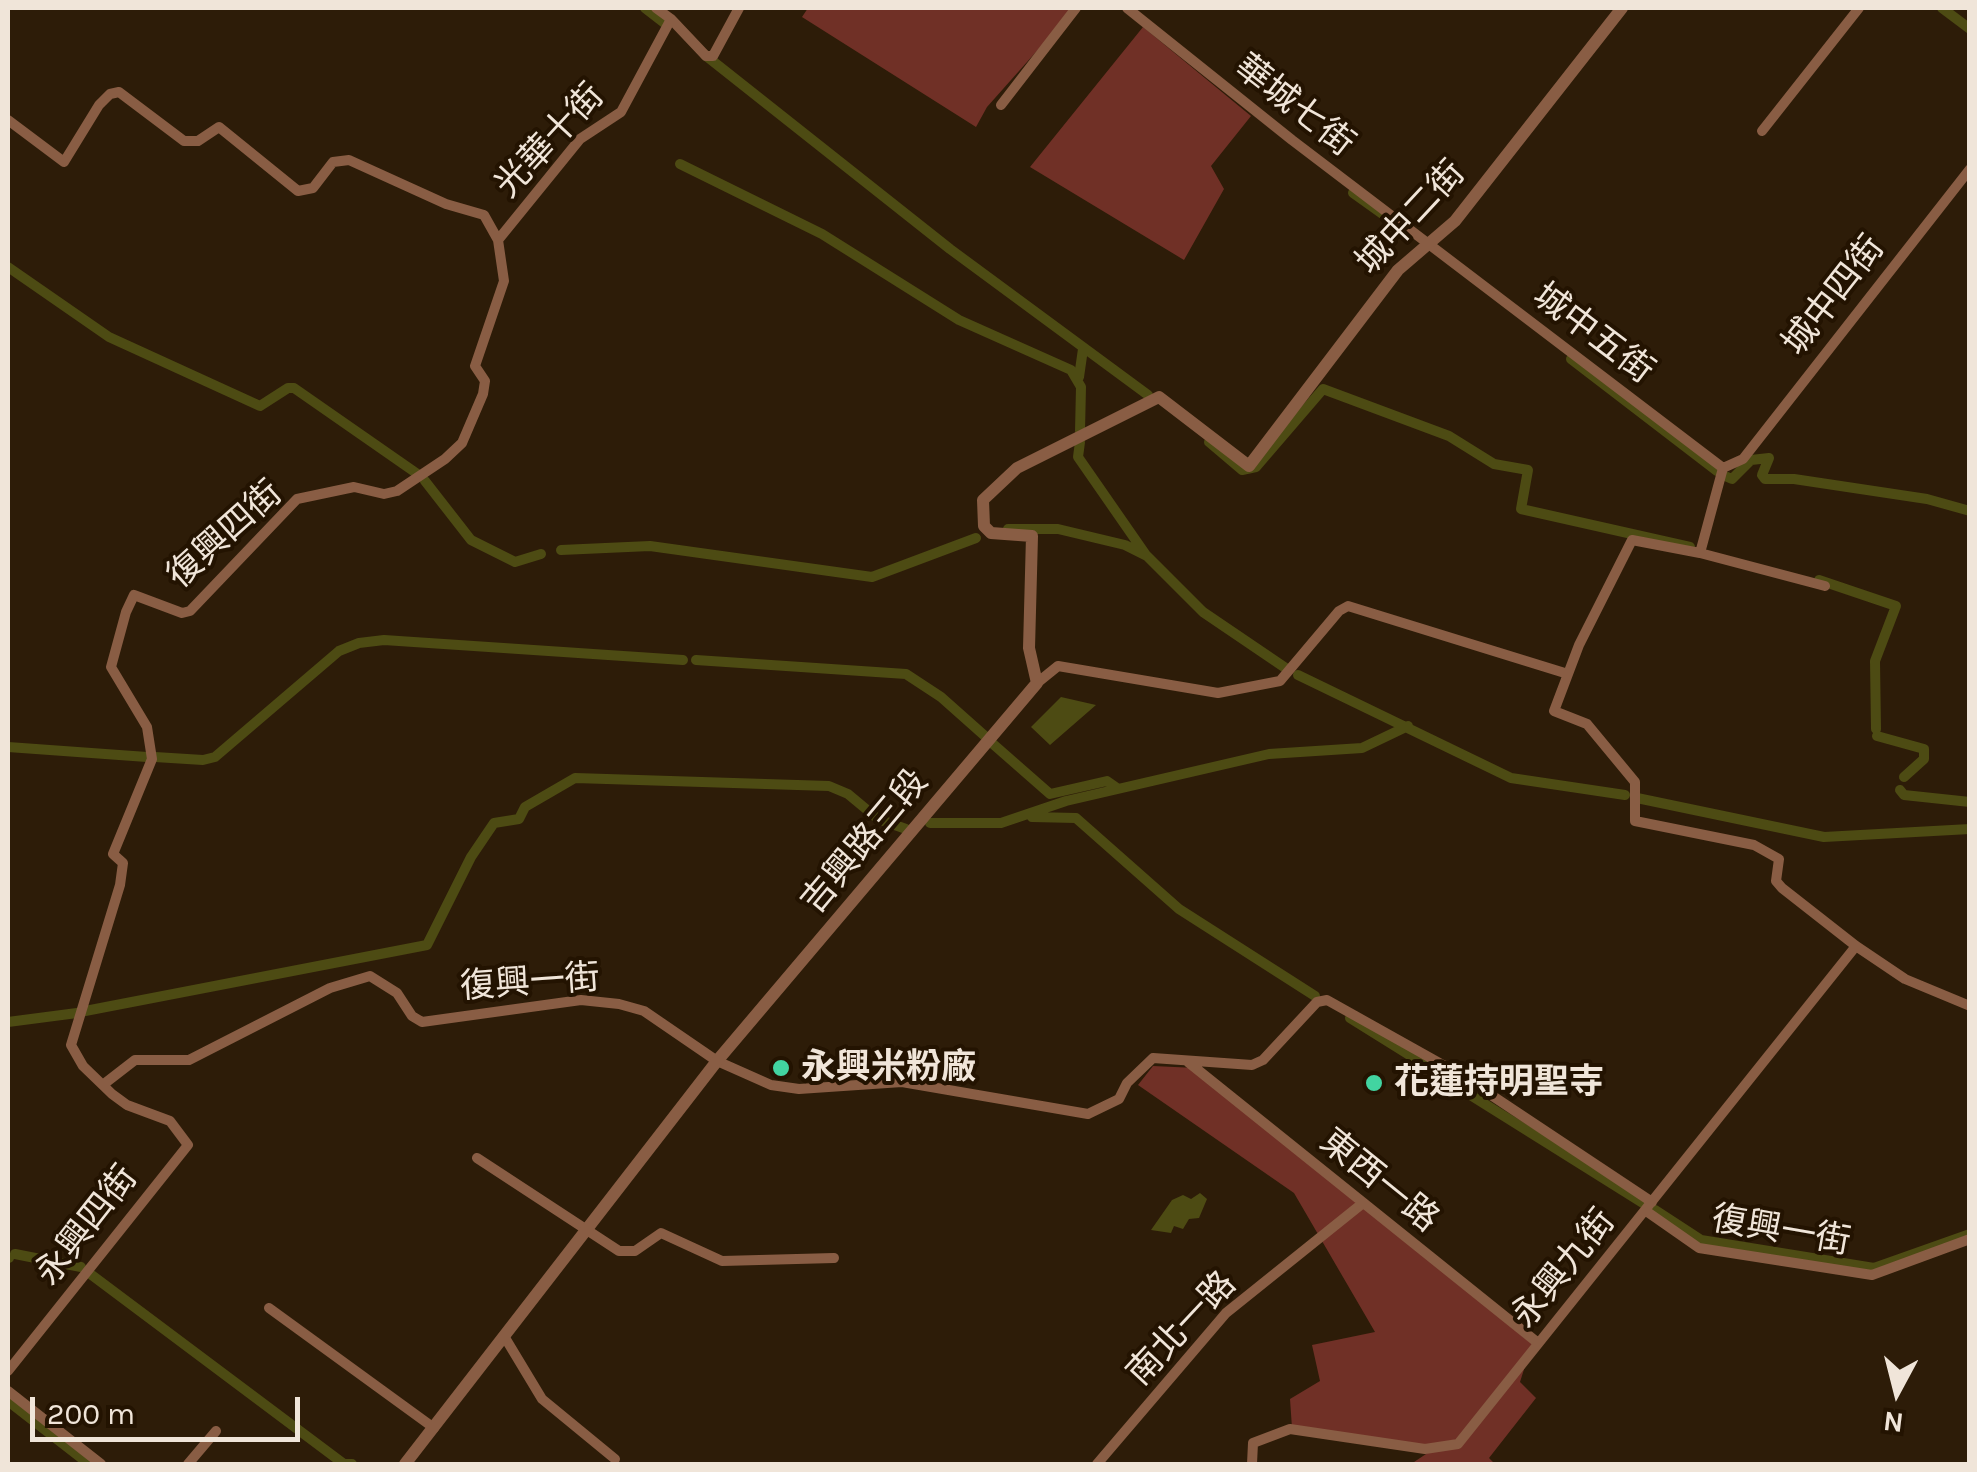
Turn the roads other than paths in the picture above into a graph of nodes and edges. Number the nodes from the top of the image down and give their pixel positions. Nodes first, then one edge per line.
1 (656, 8) edge
2 (739, 8) edge
3 (1076, 8) edge
4 (1127, 8) edge
5 (1622, 8) edge
6 (1859, 8) edge
7 (672, 19) junction
8 (1000, 106) dead end
9 (8, 120) edge
10 (1762, 131) dead end
11 (1970, 170) edge
12 (498, 240) junction
13 (1430, 244) junction
14 (1722, 468) junction
15 (1700, 553) junction
16 (1826, 586) dead end
17 (1568, 674) junction
18 (1036, 683) junction
19 (1856, 946) junction
20 (1970, 1006) edge
21 (1186, 1060) junction
22 (717, 1061) junction
23 (104, 1084) junction
24 (477, 1158) dead end
25 (174, 1162) joint
26 (1363, 1203) junction
27 (1649, 1206) junction
28 (585, 1232) junction
29 (1970, 1239) edge
30 (834, 1258) dead end
31 (269, 1308) dead end
32 (504, 1336) junction
33 (1538, 1343) junction
34 (8, 1371) edge
35 (8, 1391) edge
36 (434, 1428) junction
37 (216, 1431) dead end
38 (614, 1458) dead end
39 (101, 1464) edge
40 (188, 1464) edge
41 (405, 1464) edge
42 (1097, 1464) edge
43 (1252, 1464) edge

1 - 7 street
2 - 7 street
3 - 8 street
4 - 13 street, 華城七街
5 - 13 street, 城中二街
6 - 10 street
7 - 12 street, 光華十街
9 - 12 street
11 - 14 street, 城中四街
12 - 23 street, 復興四街
13 - 14 street, 城中五街
13 - 18 street, 城中二街
14 - 15 street
15 - 16 street
15 - 17 street
17 - 18 street
17 - 19 street
18 - 22 street, 吉興路三段
19 - 20 street
19 - 27 street, 永興九街
21 - 22 street, 復興一街
21 - 26 street, 東西一路
21 - 27 street, 復興一街
22 - 23 street, 復興一街
22 - 28 street, 吉興路三段
23 - 25 street, 復興四街
24 - 28 street
25 - 34 street, 永興四街
26 - 33 street, 東西一路
26 - 42 street, 南北一路
27 - 29 street, 復興一街
27 - 33 street, 永興九街
28 - 30 street
28 - 32 street, 吉興路三段
31 - 36 street
32 - 36 street, 吉興路三段
32 - 38 street
33 - 43 street, 永興九街
35 - 39 street
36 - 41 street, 吉興路三段
37 - 40 street

